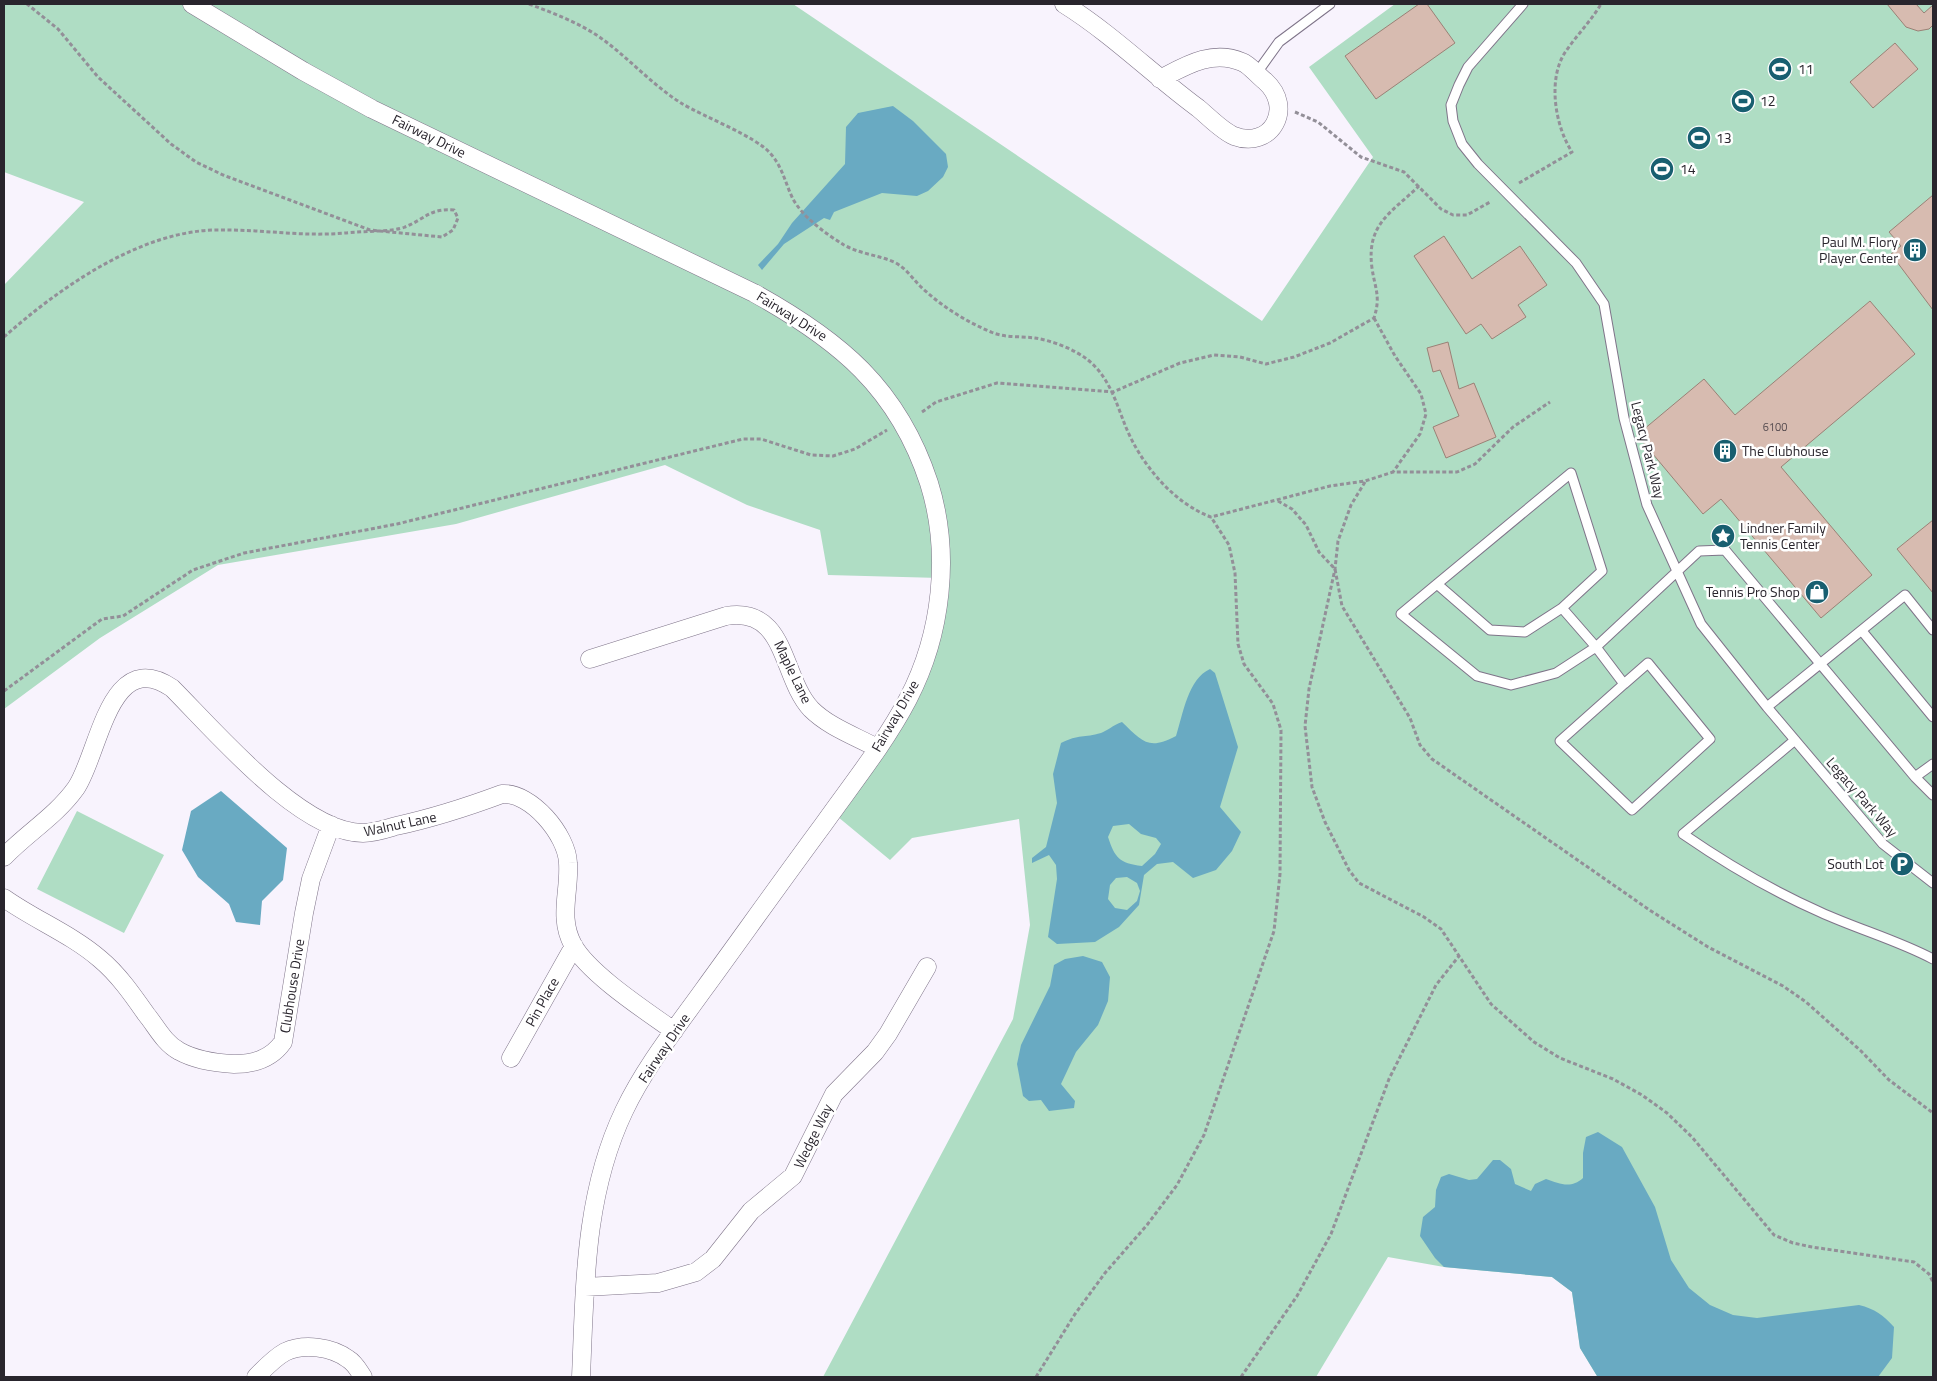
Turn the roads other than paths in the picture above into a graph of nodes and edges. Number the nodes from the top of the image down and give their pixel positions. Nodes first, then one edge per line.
1 (192, 4) edge
2 (1064, 4) edge
3 (1330, 4) edge
4 (1522, 4) edge
5 (1256, 74) junction
6 (1160, 79) junction
7 (1676, 573) junction
8 (1437, 584) junction
9 (1562, 608) junction
10 (1862, 630) junction
11 (1933, 630) edge
12 (1596, 647) junction
13 (590, 659) dead end
14 (1820, 664) junction
15 (1624, 684) junction
16 (1767, 707) junction
17 (1933, 717) edge
18 (1795, 740) junction
19 (877, 748) junction
20 (1933, 764) edge
21 (1915, 777) junction
22 (1933, 795) edge
23 (331, 825) junction
24 (4, 857) edge
25 (1933, 883) edge
26 (4, 898) edge
27 (574, 946) junction
28 (1933, 959) edge
29 (927, 967) dead end
30 (674, 1031) junction
31 (511, 1058) dead end
32 (585, 1287) junction
33 (256, 1377) edge
34 (362, 1377) edge
35 (581, 1377) edge

1 - 19 street, Fairway Drive
2 - 6 street
3 - 5 lane
4 - 7 lane, Legacy Park Way
5 - 6 street
5 - 6 street
7 - 12 lane
7 - 14 lane
7 - 16 lane, Legacy Park Way
8 - 9 lane
8 - 9 lane
8 - 12 lane
9 - 12 lane
10 - 11 lane
10 - 14 lane
10 - 17 lane
12 - 15 lane
13 - 19 street, Maple Lane
14 - 16 lane
14 - 21 lane
15 - 15 lane
16 - 18 lane, Legacy Park Way
18 - 25 lane, Legacy Park Way
18 - 28 lane
19 - 30 street, Fairway Drive
20 - 21 lane
21 - 22 lane
23 - 24 street, Walnut Lane
23 - 26 street, Clubhouse Drive
23 - 27 street, Walnut Lane
27 - 30 street, Walnut Lane
27 - 31 street, Pin Place
29 - 32 street, Wedge Way
30 - 32 street, Fairway Drive
32 - 35 street, Fairway Drive
33 - 34 street

